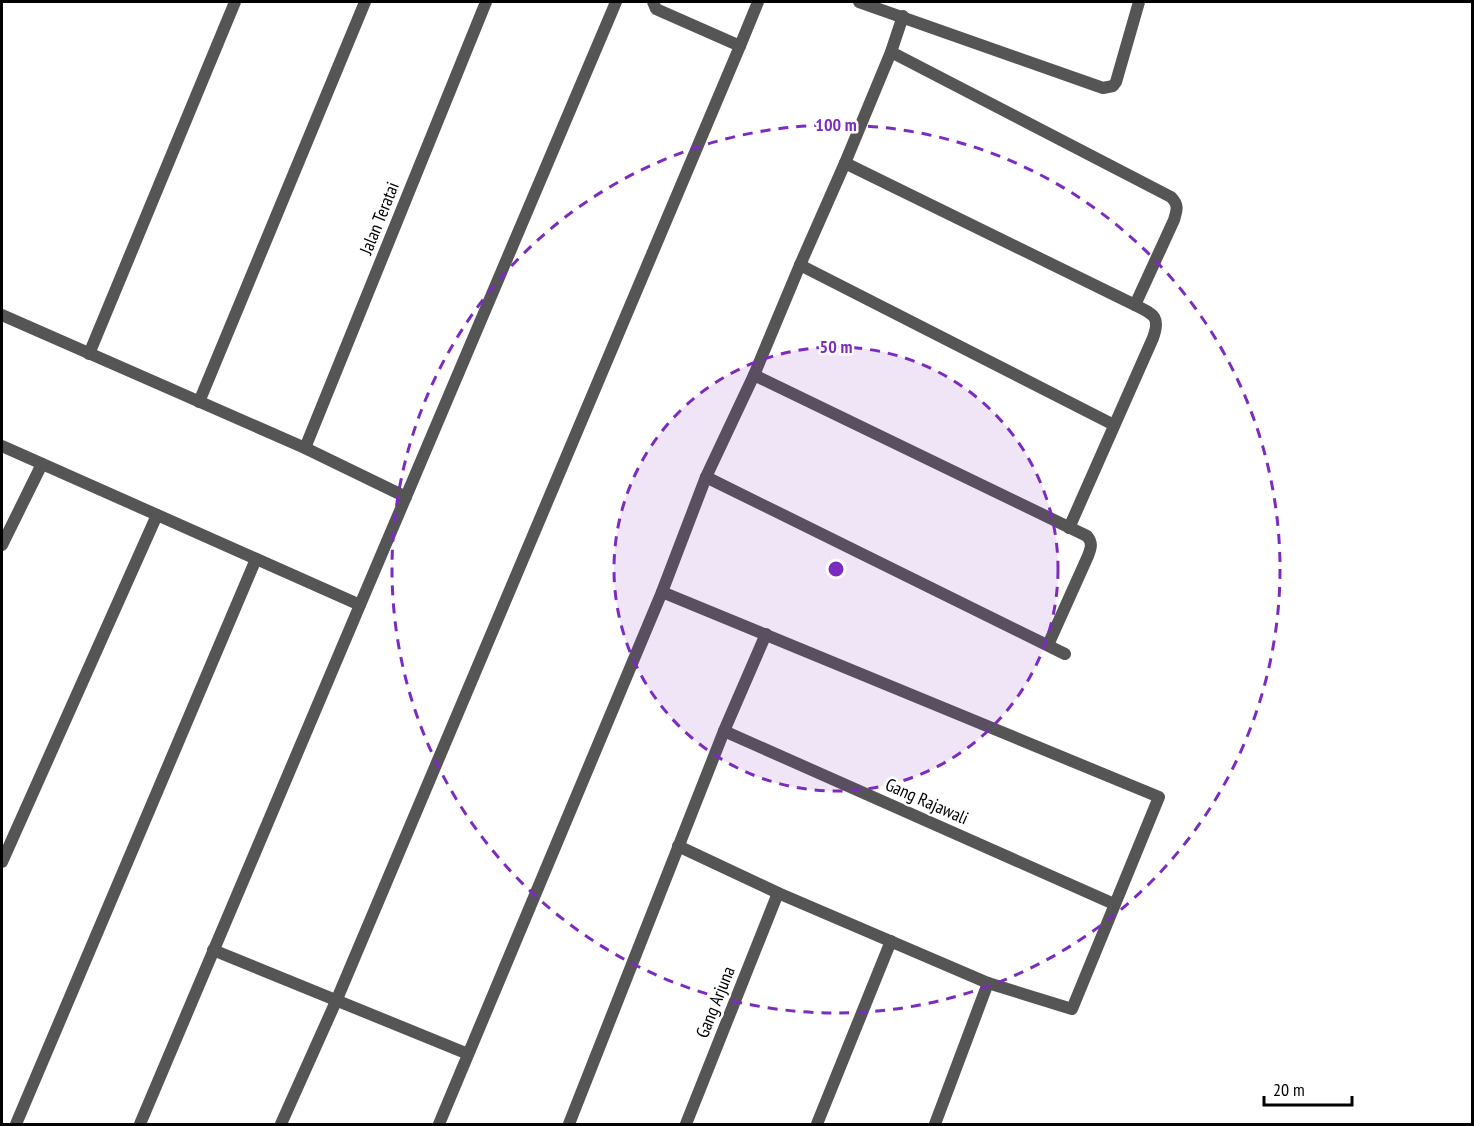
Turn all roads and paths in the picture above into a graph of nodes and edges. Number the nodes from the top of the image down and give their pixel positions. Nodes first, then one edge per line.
1 (235, 2) edge
2 (365, 2) edge
3 (486, 2) edge
4 (616, 2) edge
5 (653, 2) edge
6 (758, 2) edge
7 (859, 2) edge
8 (1138, 2) edge
9 (903, 16) junction
10 (740, 46) junction
11 (891, 52) junction
12 (845, 163) junction
13 (800, 265) junction
14 (1135, 305) junction
15 (2, 315) edge
16 (89, 354) junction
17 (754, 375) junction
18 (199, 402) junction
19 (1114, 425) junction
20 (2, 446) edge
21 (305, 448) junction
22 (42, 464) junction
23 (706, 477) junction
24 (406, 497) junction
25 (157, 514) junction
26 (1069, 528) junction
27 (2, 545) edge
28 (256, 559) junction
29 (662, 592) junction
30 (360, 605) junction
31 (766, 634) junction
32 (1048, 645) junction
33 (1065, 654) dead end
34 (724, 731) junction
35 (678, 846) junction
36 (2, 862) edge
37 (778, 893) junction
38 (1114, 904) junction
39 (891, 941) junction
40 (213, 950) junction
41 (988, 983) junction
42 (337, 999) junction
43 (468, 1054) junction
44 (16, 1125) edge
45 (140, 1125) edge
46 (281, 1125) edge
47 (439, 1125) edge
48 (569, 1125) edge
49 (686, 1125) edge
50 (817, 1125) edge
51 (935, 1125) edge

1 - 16 street
2 - 18 street
3 - 21 street, Jalan Teratai
4 - 24 street
5 - 10 street
6 - 10 street
7 - 9 street
8 - 9 street
9 - 11 street
10 - 42 street
11 - 12 street
11 - 14 street
12 - 13 street
12 - 14 street
13 - 17 street
13 - 19 street
14 - 19 street
15 - 16 street
16 - 18 street
17 - 23 street
17 - 26 street
18 - 21 street
19 - 26 street
20 - 22 street
21 - 24 street
22 - 25 street
22 - 27 street
23 - 29 street
23 - 32 street
24 - 30 street
25 - 28 street
25 - 36 street
26 - 32 street
28 - 30 street
28 - 44 street
29 - 31 street
29 - 43 street
30 - 40 street
31 - 34 street
31 - 38 street
32 - 33 street
34 - 35 street
34 - 38 street, Gang Rajawali
35 - 37 street
35 - 48 street
37 - 39 street
37 - 49 street, Gang Arjuna
38 - 41 street
39 - 41 street
39 - 50 street
40 - 42 street
40 - 45 street
41 - 51 street
42 - 43 street
42 - 46 street
43 - 47 street

